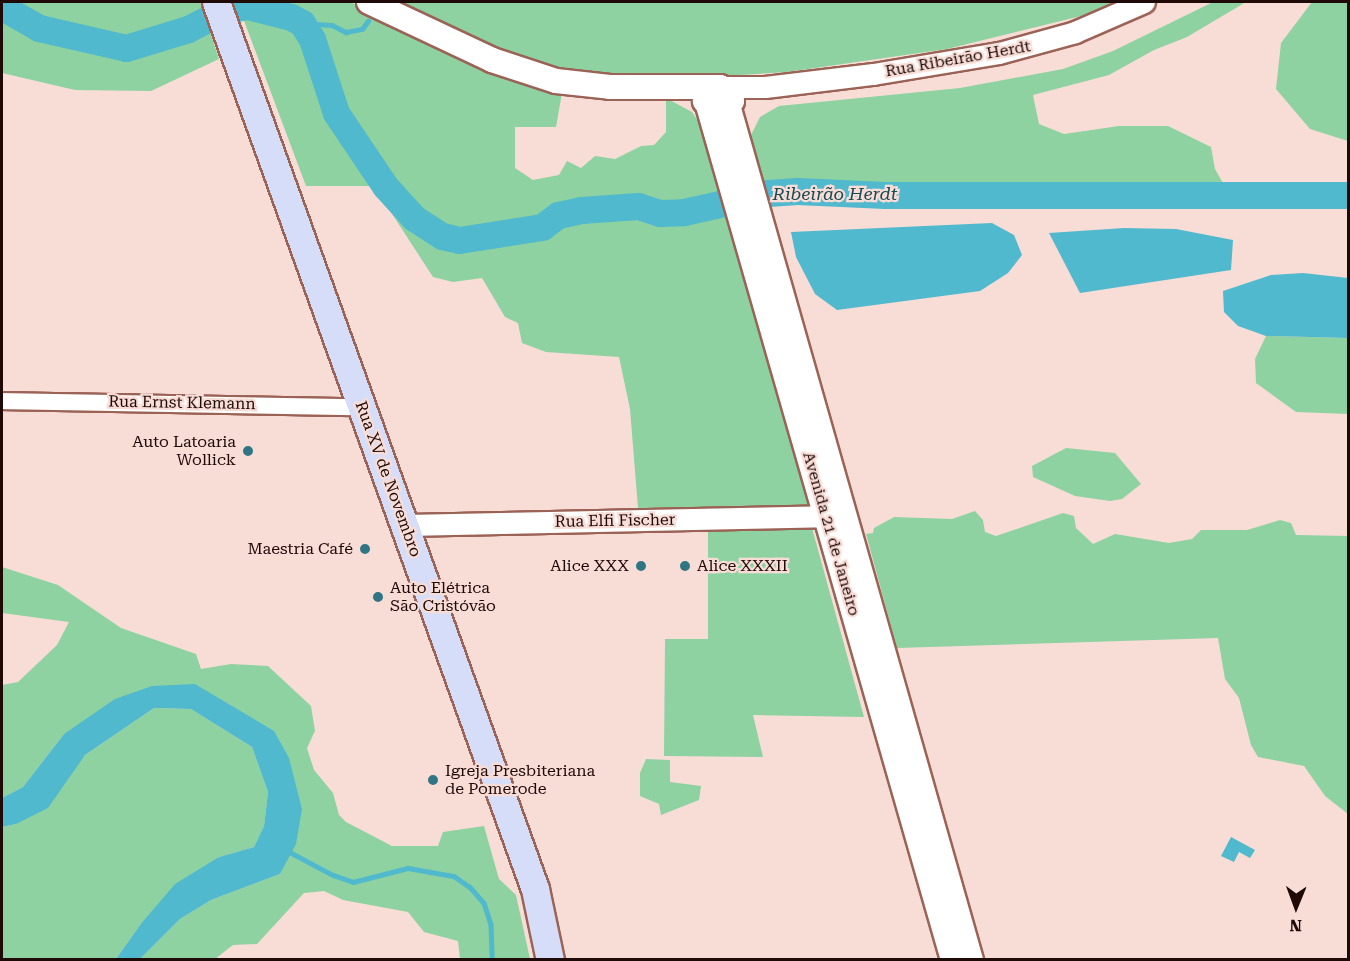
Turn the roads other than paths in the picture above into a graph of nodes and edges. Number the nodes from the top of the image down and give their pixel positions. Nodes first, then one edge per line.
1 (216, 2) edge
2 (369, 2) edge
3 (1144, 2) edge
4 (719, 103) junction
5 (748, 211) junction
6 (2, 401) edge
7 (362, 406) junction
8 (825, 516) junction
9 (404, 525) junction
10 (550, 960) edge
11 (953, 960) edge
12 (971, 960) edge

1 - 7 main road, Rua XV de Novembro
2 - 4 main road, Rua Ribeirão Herdt
3 - 4 street, Rua Ribeirão Herdt
4 - 5 main road, Avenida 21 de Janeiro
5 - 8 main road, Avenida 21 de Janeiro
5 - 12 main road, Avenida 21 de Janeiro
6 - 7 street, Rua Ernst Klemann
7 - 9 main road, Rua XV de Novembro
8 - 9 street, Rua Elfi Fischer
8 - 11 main road, Avenida 21 de Janeiro
9 - 10 main road, Rua XV de Novembro

